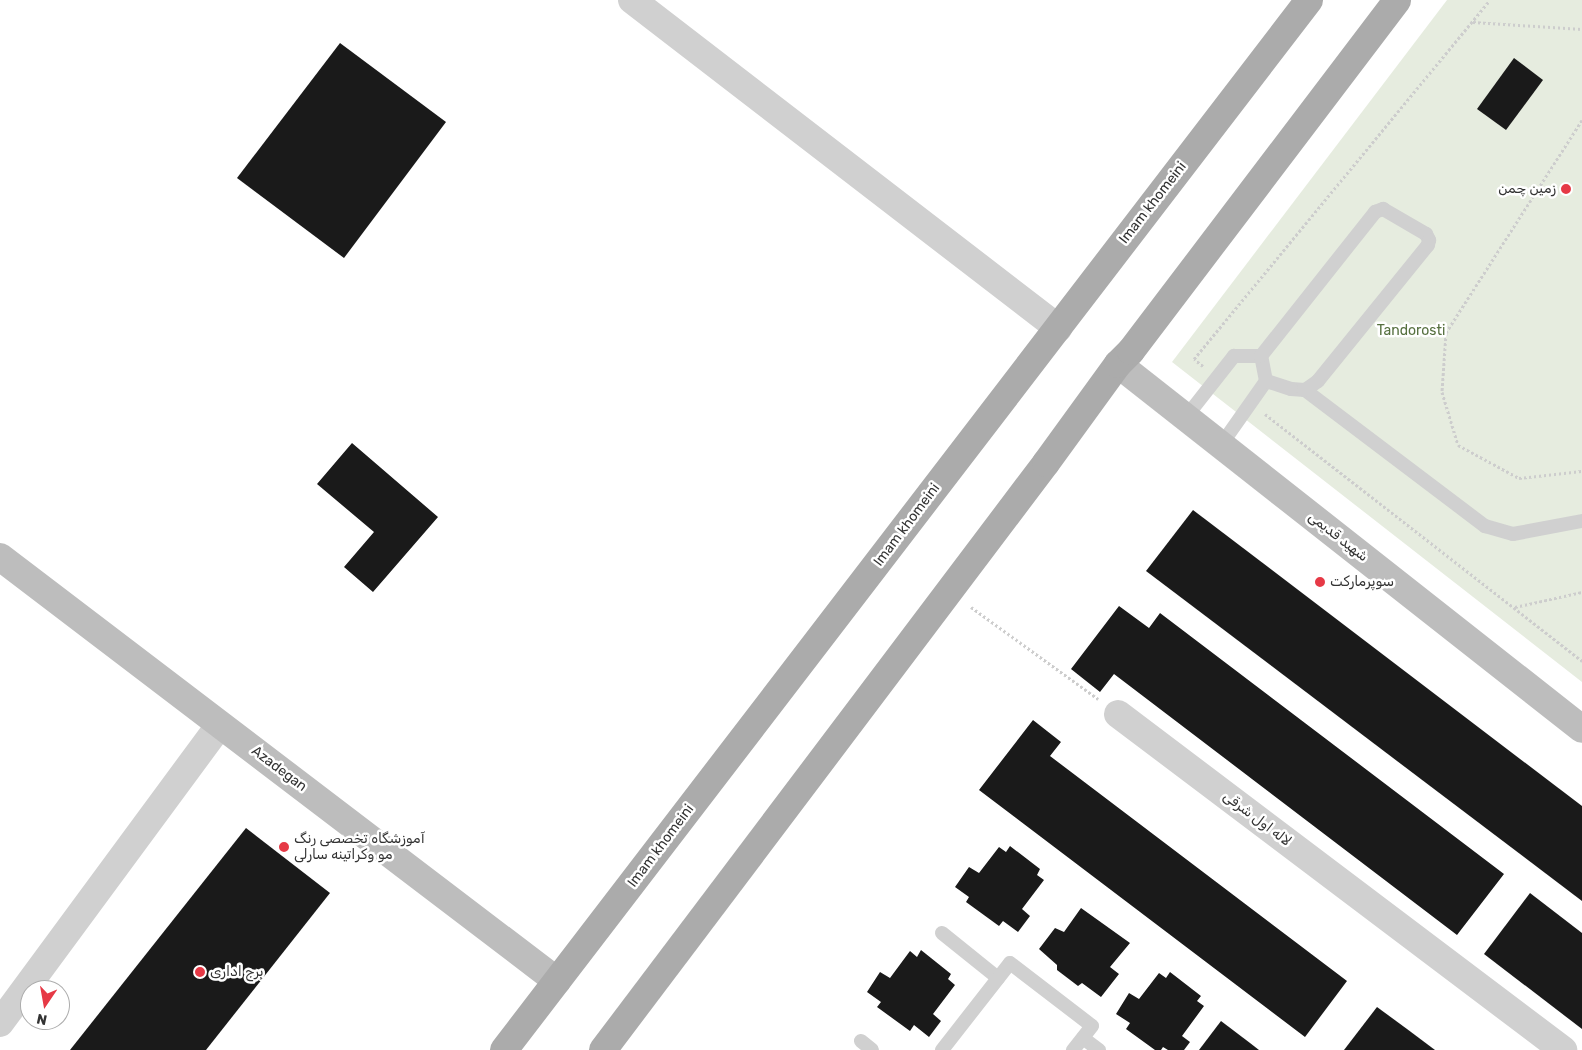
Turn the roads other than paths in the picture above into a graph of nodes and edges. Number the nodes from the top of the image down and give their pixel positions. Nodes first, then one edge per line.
1 (632, 0) edge
2 (1310, 0) edge
3 (1397, 0) edge
4 (1058, 328) junction
5 (1261, 356) junction
6 (1118, 364) junction
7 (1266, 381) junction
8 (1305, 390) junction
9 (1186, 417) junction
10 (1220, 445) junction
11 (1582, 521) edge
12 (0, 557) edge
13 (1118, 714) road end
14 (220, 725) junction
15 (1582, 729) edge
16 (942, 933) dead end
17 (998, 978) junction
18 (557, 981) junction
19 (0, 1023) edge
20 (1083, 1038) junction
21 (613, 1046) edge
22 (504, 1050) edge
23 (942, 1050) edge
24 (1073, 1050) edge
25 (1099, 1050) edge
26 (1563, 1050) edge

1 - 4 street
2 - 4 main road, Imam khomeini
3 - 6 main road
4 - 18 main road, Imam khomeini
5 - 7 lane
5 - 8 lane
5 - 9 lane
6 - 9 street, شهید قدیمی
6 - 21 main road
7 - 8 lane
7 - 10 lane
8 - 11 lane
9 - 10 street, شهید قدیمی
10 - 15 street, شهید قدیمی
12 - 14 street, Azadegan
13 - 26 street, لاله اول شرقی
14 - 18 street, Azadegan
14 - 19 street
16 - 17 lane
17 - 20 lane
17 - 23 lane
18 - 22 main road, Imam khomeini
20 - 24 lane
20 - 25 lane

